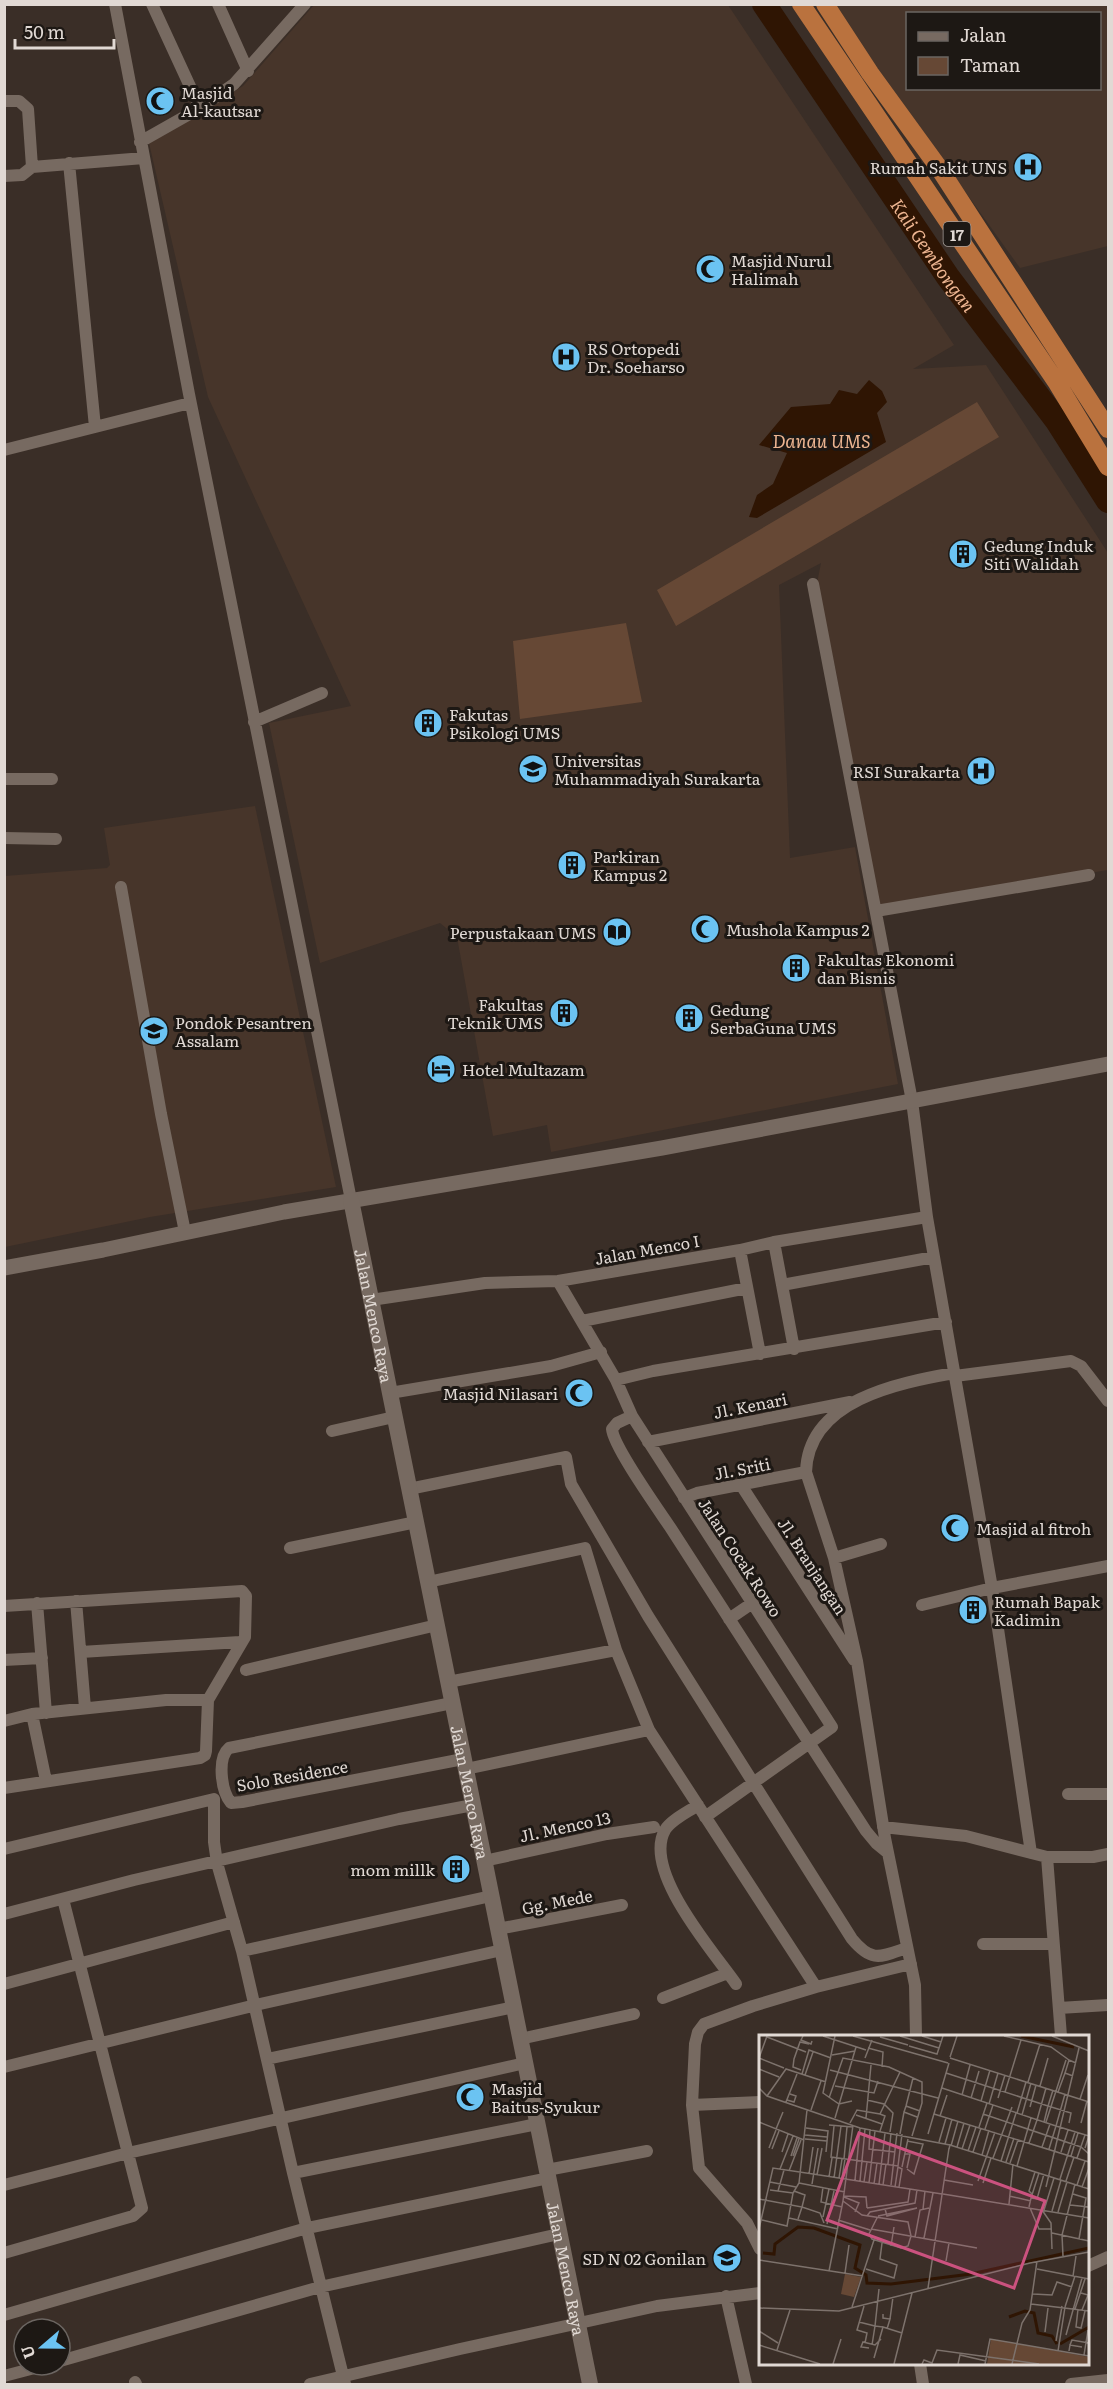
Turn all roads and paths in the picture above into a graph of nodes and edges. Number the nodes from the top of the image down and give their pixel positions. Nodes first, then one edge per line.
1 (115, 4) edge
2 (152, 4) edge
3 (218, 4) edge
4 (306, 4) edge
5 (801, 4) edge
6 (825, 4) edge
7 (248, 71) junction
8 (4, 101) edge
9 (200, 108) junction
10 (140, 142) junction
11 (144, 158) junction
12 (69, 163) junction
13 (32, 167) junction
14 (939, 168) junction
15 (4, 176) edge
16 (921, 181) junction
17 (190, 403) junction
18 (95, 427) junction
19 (1108, 429) edge
20 (4, 450) edge
21 (1108, 467) edge
22 (813, 584) dead end
23 (322, 693) dead end
24 (255, 722) junction
25 (4, 779) edge
26 (52, 779) dead end
27 (4, 838) edge
28 (56, 839) dead end
29 (1089, 875) dead end
30 (121, 887) dead end
31 (876, 911) junction
32 (1108, 1064) edge
33 (912, 1101) junction
34 (351, 1200) junction
35 (927, 1217) junction
36 (185, 1232) junction
37 (774, 1242) junction
38 (740, 1250) junction
39 (934, 1257) junction
40 (4, 1268) edge
41 (558, 1281) junction
42 (782, 1285) junction
43 (747, 1288) junction
44 (371, 1300) junction
45 (582, 1322) junction
46 (946, 1322) junction
47 (794, 1349) junction
48 (601, 1352) junction
49 (760, 1354) junction
50 (955, 1375) junction
51 (616, 1380) junction
52 (390, 1393) junction
53 (857, 1400) junction
54 (1108, 1401) edge
55 (632, 1416) junction
56 (394, 1417) junction
57 (332, 1431) dead end
58 (648, 1442) junction
59 (806, 1472) junction
60 (741, 1485) junction
61 (409, 1490) junction
62 (684, 1498) junction
63 (416, 1522) junction
64 (881, 1545) dead end
65 (290, 1548) dead end
66 (834, 1558) junction
67 (1108, 1566) edge
68 (428, 1582) junction
69 (992, 1588) junction
70 (76, 1600) junction
71 (37, 1603) junction
72 (751, 1604) junction
73 (922, 1605) dead end
74 (4, 1606) edge
75 (729, 1619) junction
76 (437, 1625) junction
77 (240, 1642) junction
78 (616, 1650) junction
79 (81, 1652) junction
80 (42, 1658) junction
81 (4, 1660) edge
82 (858, 1665) junction
83 (246, 1670) dead end
84 (448, 1682) junction
85 (208, 1700) junction
86 (452, 1703) junction
87 (85, 1708) junction
88 (46, 1713) junction
89 (32, 1714) junction
90 (8, 1718) edge
91 (649, 1730) junction
92 (809, 1743) junction
93 (464, 1764) junction
94 (46, 1781) junction
95 (754, 1782) junction
96 (4, 1788) edge
97 (1068, 1794) dead end
98 (1108, 1794) edge
99 (473, 1805) junction
100 (698, 1805) junction
101 (705, 1816) junction
102 (654, 1827) dead end
103 (883, 1827) junction
104 (4, 1849) edge
105 (887, 1852) junction
106 (1031, 1853) junction
107 (1108, 1854) edge
108 (1047, 1857) junction
109 (484, 1861) junction
110 (217, 1863) junction
111 (491, 1896) junction
112 (63, 1899) junction
113 (622, 1905) dead end
114 (4, 1914) edge
115 (234, 1922) junction
116 (498, 1929) junction
117 (983, 1944) dead end
118 (1053, 1944) junction
119 (907, 1948) junction
120 (502, 1950) junction
121 (242, 1952) junction
122 (80, 1964) junction
123 (911, 1965) junction
124 (728, 1973) junction
125 (4, 1984) edge
126 (736, 1984) dead end
127 (816, 1987) junction
128 (663, 1998) dead end
129 (1108, 2005) edge
130 (254, 2006) junction
131 (514, 2007) junction
132 (1059, 2008) junction
133 (634, 2014) dead end
134 (916, 2035) edge
135 (1061, 2035) edge
136 (520, 2039) junction
137 (100, 2043) junction
138 (267, 2059) junction
139 (525, 2063) junction
140 (4, 2067) edge
141 (759, 2103) edge
142 (692, 2105) junction
143 (281, 2120) junction
144 (537, 2124) junction
145 (647, 2151) dead end
146 (128, 2153) junction
147 (293, 2173) junction
148 (548, 2174) junction
149 (4, 2185) edge
150 (307, 2229) junction
151 (560, 2234) junction
152 (759, 2247) edge
153 (4, 2253) edge
154 (1108, 2257) edge
155 (1089, 2266) edge
156 (320, 2287) junction
157 (759, 2293) edge
158 (726, 2296) junction
159 (4, 2315) edge
160 (578, 2324) junction
161 (72, 2358) edge
162 (920, 2365) edge
163 (344, 2380) edge
164 (1108, 2380) edge
165 (310, 2385) edge
166 (590, 2385) edge
167 (746, 2385) edge
168 (923, 2385) edge
169 (1071, 2385) edge

1 - 10 street
2 - 9 street
3 - 7 street
4 - 7 street
5 - 16 highway, 17
6 - 14 highway, 17
7 - 9 street
8 - 13 street
9 - 10 street
10 - 11 street
11 - 12 street
11 - 17 street
12 - 13 street
12 - 18 street
13 - 15 street
14 - 16 highway
14 - 19 highway, 17
16 - 21 highway, 17
17 - 18 street
17 - 24 street
18 - 20 street
22 - 31 street
23 - 24 street
24 - 34 street
25 - 26 street
27 - 28 street
29 - 31 street
30 - 36 street
31 - 33 street
32 - 33 street
33 - 34 street
33 - 35 street
34 - 36 street
34 - 44 main road, Jalan Menco Raya
35 - 37 street, Jalan Menco I
35 - 39 street
36 - 40 street
37 - 38 street, Jalan Menco I
37 - 42 street
38 - 41 street, Jalan Menco I
38 - 43 street
39 - 42 street
39 - 46 street
41 - 44 street, Jalan Menco I
41 - 45 street, Jalan Cocak Rowo
42 - 47 street
43 - 45 street
43 - 49 street
44 - 52 main road, Jalan Menco Raya
45 - 48 street, Jalan Cocak Rowo
46 - 47 street
46 - 50 street
47 - 49 street
48 - 51 street, Jalan Cocak Rowo
48 - 52 street
49 - 51 street
50 - 53 street
50 - 54 street
50 - 69 street
51 - 55 street, Jalan Cocak Rowo
52 - 56 main road, Jalan Menco Raya
53 - 58 street, Jl. Kenari
53 - 59 street
55 - 58 street, Jalan Cocak Rowo
55 - 75 street
56 - 57 street
56 - 61 main road, Jalan Menco Raya
58 - 62 street, Jalan Cocak Rowo
59 - 60 street, Jl. Sriti
59 - 66 street
60 - 62 street, Jl. Sriti
60 - 82 street, Jl. Branjangan
61 - 63 main road, Jalan Menco Raya
61 - 95 street
62 - 72 street, Jalan Cocak Rowo
63 - 65 street
63 - 68 main road, Jalan Menco Raya
64 - 66 street
66 - 82 street
67 - 69 street
68 - 76 main road, Jalan Menco Raya
68 - 78 street
69 - 73 street
69 - 106 street
70 - 71 street
70 - 77 street
70 - 79 street
71 - 74 street
71 - 80 street
72 - 75 street
72 - 92 street, Jalan Cocak Rowo
75 - 92 street
76 - 83 street
76 - 84 main road, Jalan Menco Raya
77 - 79 street
77 - 85 street
78 - 84 street
78 - 91 street
79 - 87 street
80 - 81 street
80 - 88 street
82 - 103 street
84 - 86 main road, Jalan Menco Raya
85 - 87 street
85 - 94 street
86 - 93 main road, Jalan Menco Raya
86 - 93 street, Solo Residence
87 - 88 street
88 - 89 street
89 - 90 street
89 - 94 street
91 - 93 street
91 - 100 street
92 - 95 street
92 - 105 street
93 - 99 main road, Jalan Menco Raya
94 - 96 street
95 - 101 street
95 - 119 street
97 - 98 street
99 - 109 main road, Jalan Menco Raya
99 - 110 street
100 - 101 street
100 - 124 street
101 - 127 street
102 - 109 street, Jl. Menco 13
103 - 105 street
103 - 106 street
104 - 110 street
105 - 119 street
106 - 108 street
107 - 108 street
108 - 118 street
109 - 111 main road, Jalan Menco Raya
110 - 112 street
110 - 115 street
111 - 116 main road, Jalan Menco Raya
111 - 121 street
112 - 114 street
112 - 122 street
113 - 116 street, Gg. Mede
115 - 121 street
115 - 122 street
116 - 120 main road, Jalan Menco Raya
117 - 118 street
118 - 132 street
119 - 123 street
120 - 130 street
120 - 131 main road, Jalan Menco Raya
121 - 130 street
122 - 125 street
122 - 137 street
123 - 127 street
123 - 134 street
124 - 126 street
124 - 128 street
127 - 142 street
129 - 132 street
130 - 137 street
130 - 138 street
131 - 136 main road, Jalan Menco Raya
131 - 138 street
132 - 135 street
133 - 136 street
136 - 139 main road, Jalan Menco Raya
137 - 140 street
137 - 146 street
138 - 143 street
139 - 143 street
139 - 144 main road, Jalan Menco Raya
141 - 142 street
142 - 152 street
143 - 146 street
143 - 147 street
144 - 147 street
144 - 148 main road, Jalan Menco Raya
145 - 148 street
146 - 149 street
146 - 153 street
147 - 150 street
148 - 150 street
148 - 151 main road, Jalan Menco Raya
150 - 156 street
150 - 159 street
151 - 156 street
151 - 160 main road, Jalan Menco Raya
154 - 155 street
156 - 161 street
156 - 163 street
157 - 158 street
158 - 160 street
158 - 167 street
160 - 163 street
160 - 166 main road, Jalan Menco Raya
162 - 168 street
163 - 165 street
164 - 169 street

